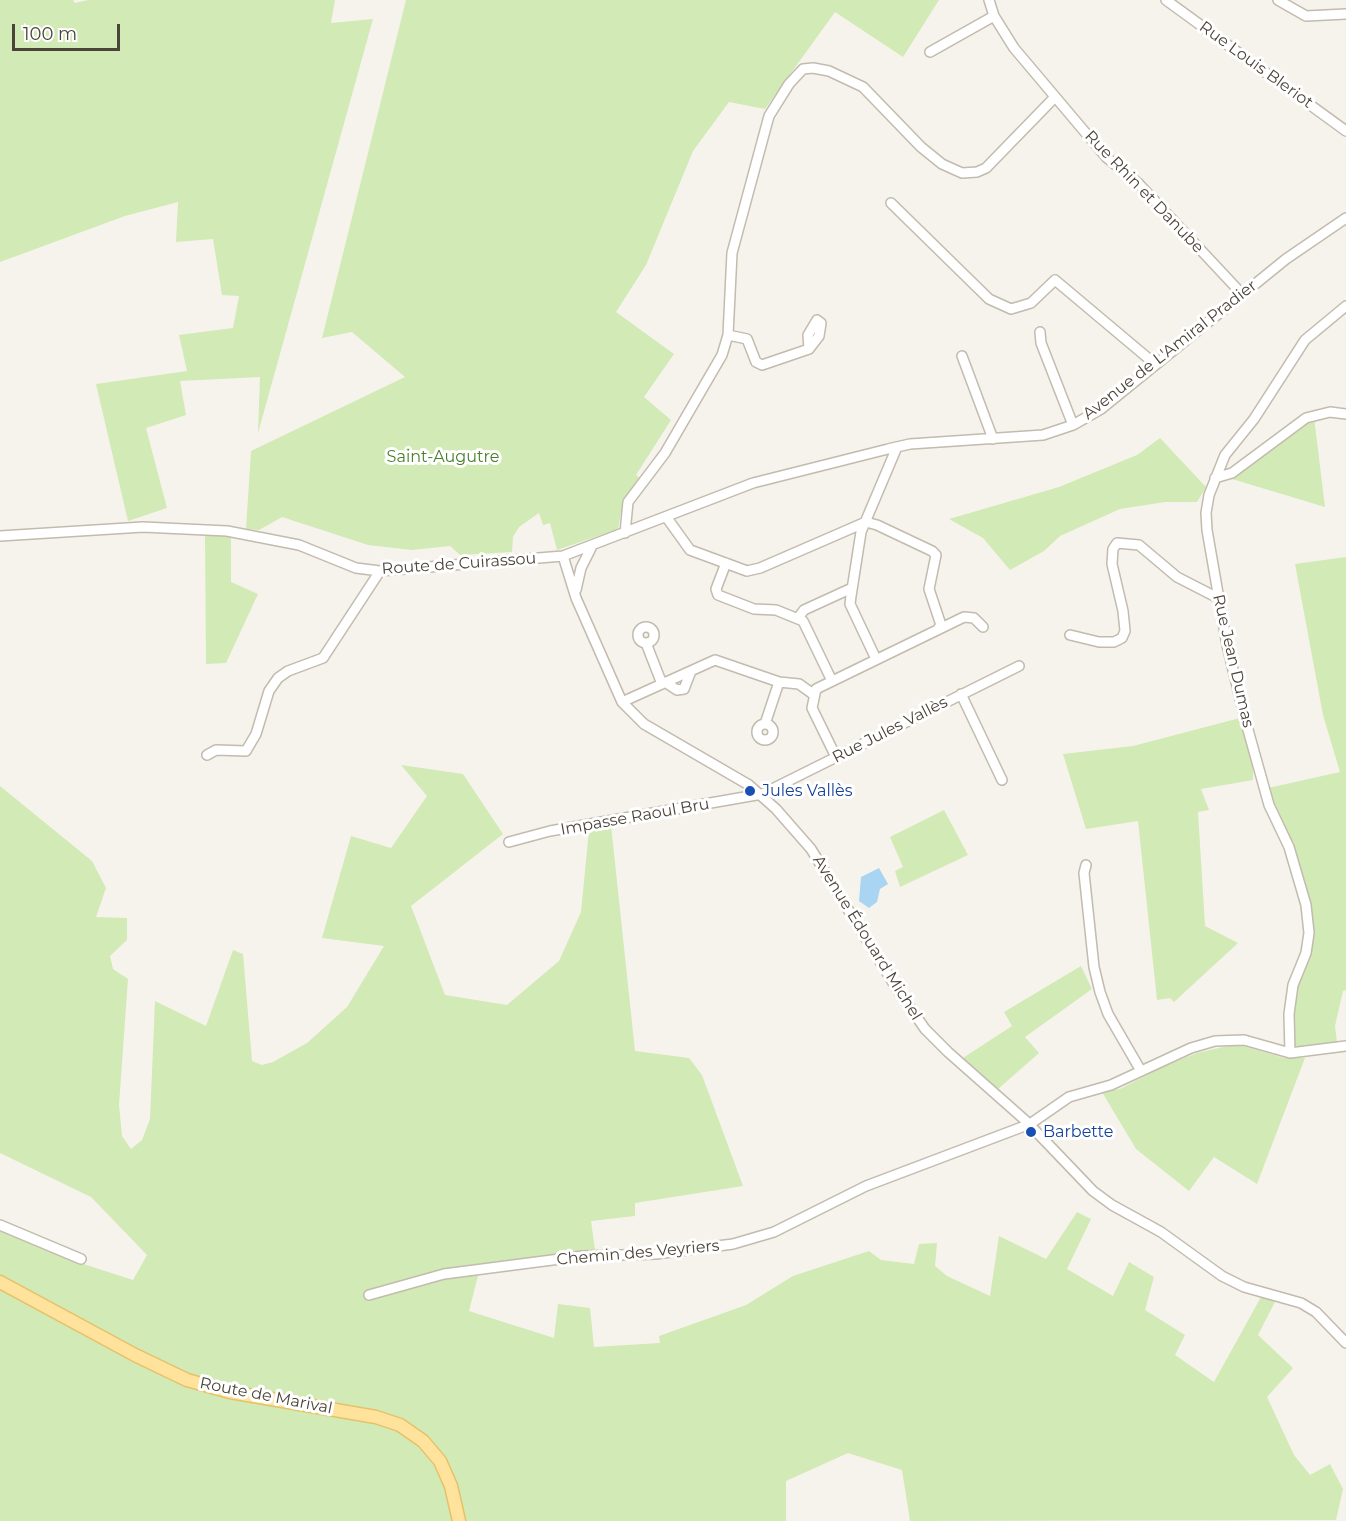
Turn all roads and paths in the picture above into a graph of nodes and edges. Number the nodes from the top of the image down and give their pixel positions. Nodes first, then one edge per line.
1 (989, 0) edge
2 (1166, 0) edge
3 (1278, 0) edge
4 (1346, 14) edge
5 (994, 16) junction
6 (930, 52) dead end
7 (1055, 97) junction
8 (1346, 131) edge
9 (891, 203) dead end
10 (1346, 218) edge
11 (1241, 293) junction
12 (1346, 306) edge
13 (1040, 332) dead end
14 (728, 335) junction
15 (808, 349) dead end
16 (962, 356) dead end
17 (1155, 364) junction
18 (1346, 414) edge
19 (1074, 425) junction
20 (993, 439) junction
21 (897, 447) junction
22 (1215, 478) junction
23 (667, 518) junction
24 (866, 522) junction
25 (625, 533) junction
26 (0, 536) edge
27 (591, 548) junction
28 (563, 556) junction
29 (726, 563) junction
30 (380, 571) junction
31 (852, 588) junction
32 (576, 598) junction
33 (1218, 598) junction
34 (798, 618) junction
35 (983, 627) dead end
36 (938, 629) junction
37 (1071, 635) dead end
38 (645, 643) dead end
39 (876, 659) junction
40 (1019, 666) dead end
41 (691, 671) junction
42 (832, 681) junction
43 (779, 682) junction
44 (664, 683) junction
45 (813, 694) junction
46 (961, 694) junction
47 (622, 702) junction
48 (765, 724) dead end
49 (207, 755) dead end
50 (836, 757) junction
51 (1002, 780) dead end
52 (762, 794) junction
53 (509, 842) dead end
54 (1086, 865) dead end
55 (1346, 1046) edge
56 (1290, 1053) junction
57 (1141, 1071) junction
58 (1030, 1124) junction
59 (0, 1225) edge
60 (81, 1259) dead end
61 (0, 1282) edge
62 (369, 1295) dead end
63 (1346, 1343) edge
64 (459, 1521) edge

1 - 5 street, Rue Rhin et Danube
2 - 8 street, Rue Louis Bleriot
3 - 4 street
5 - 6 street
5 - 7 street, Rue Rhin et Danube
7 - 11 street, Rue Rhin et Danube
7 - 14 street
9 - 17 street
10 - 11 street, Avenue de L'Amiral Pradier
11 - 17 street, Avenue de L'Amiral Pradier
12 - 22 street, Rue Jean Dumas
13 - 19 street
14 - 15 street
14 - 25 street
16 - 20 street
17 - 19 street, Avenue de L'Amiral Pradier
18 - 22 street
19 - 20 street, Avenue de L'Amiral Pradier
20 - 21 street, Avenue de L'Amiral Pradier
21 - 23 street, Avenue de L'Amiral Pradier
21 - 24 street
22 - 33 street, Rue Jean Dumas
23 - 25 street, Avenue de L'Amiral Pradier
23 - 29 street
24 - 29 street
24 - 31 street
24 - 36 street
25 - 27 street, Avenue de L'Amiral Pradier
26 - 30 street, Route de Cuirassou
27 - 28 street, Avenue de L'Amiral Pradier
27 - 32 street
28 - 30 street, Route de Cuirassou
28 - 32 street, Avenue Édouard Michel
29 - 34 street
30 - 49 street
31 - 34 street
31 - 39 street
32 - 47 street, Avenue Édouard Michel
33 - 37 street
33 - 56 street, Rue Jean Dumas
34 - 42 street
35 - 36 street
36 - 39 street
38 - 44 street
39 - 42 street
40 - 46 street, Rue Jules Vallès
41 - 43 street
41 - 44 street
41 - 44 street
42 - 45 street
43 - 45 street
43 - 48 street
44 - 47 street
45 - 50 street
46 - 50 street, Rue Jules Vallès
46 - 51 street
47 - 52 street, Avenue Édouard Michel
50 - 52 street, Rue Jules Vallès
52 - 53 street, Impasse Raoul Bru
52 - 58 street, Avenue Édouard Michel
54 - 57 street
55 - 56 street
56 - 57 street, Chemin des Veyriers
57 - 58 street, Chemin des Veyriers
58 - 62 street, Chemin des Veyriers
58 - 63 street, Avenue Édouard Michel
59 - 60 street
61 - 64 main road, Route de Marival

